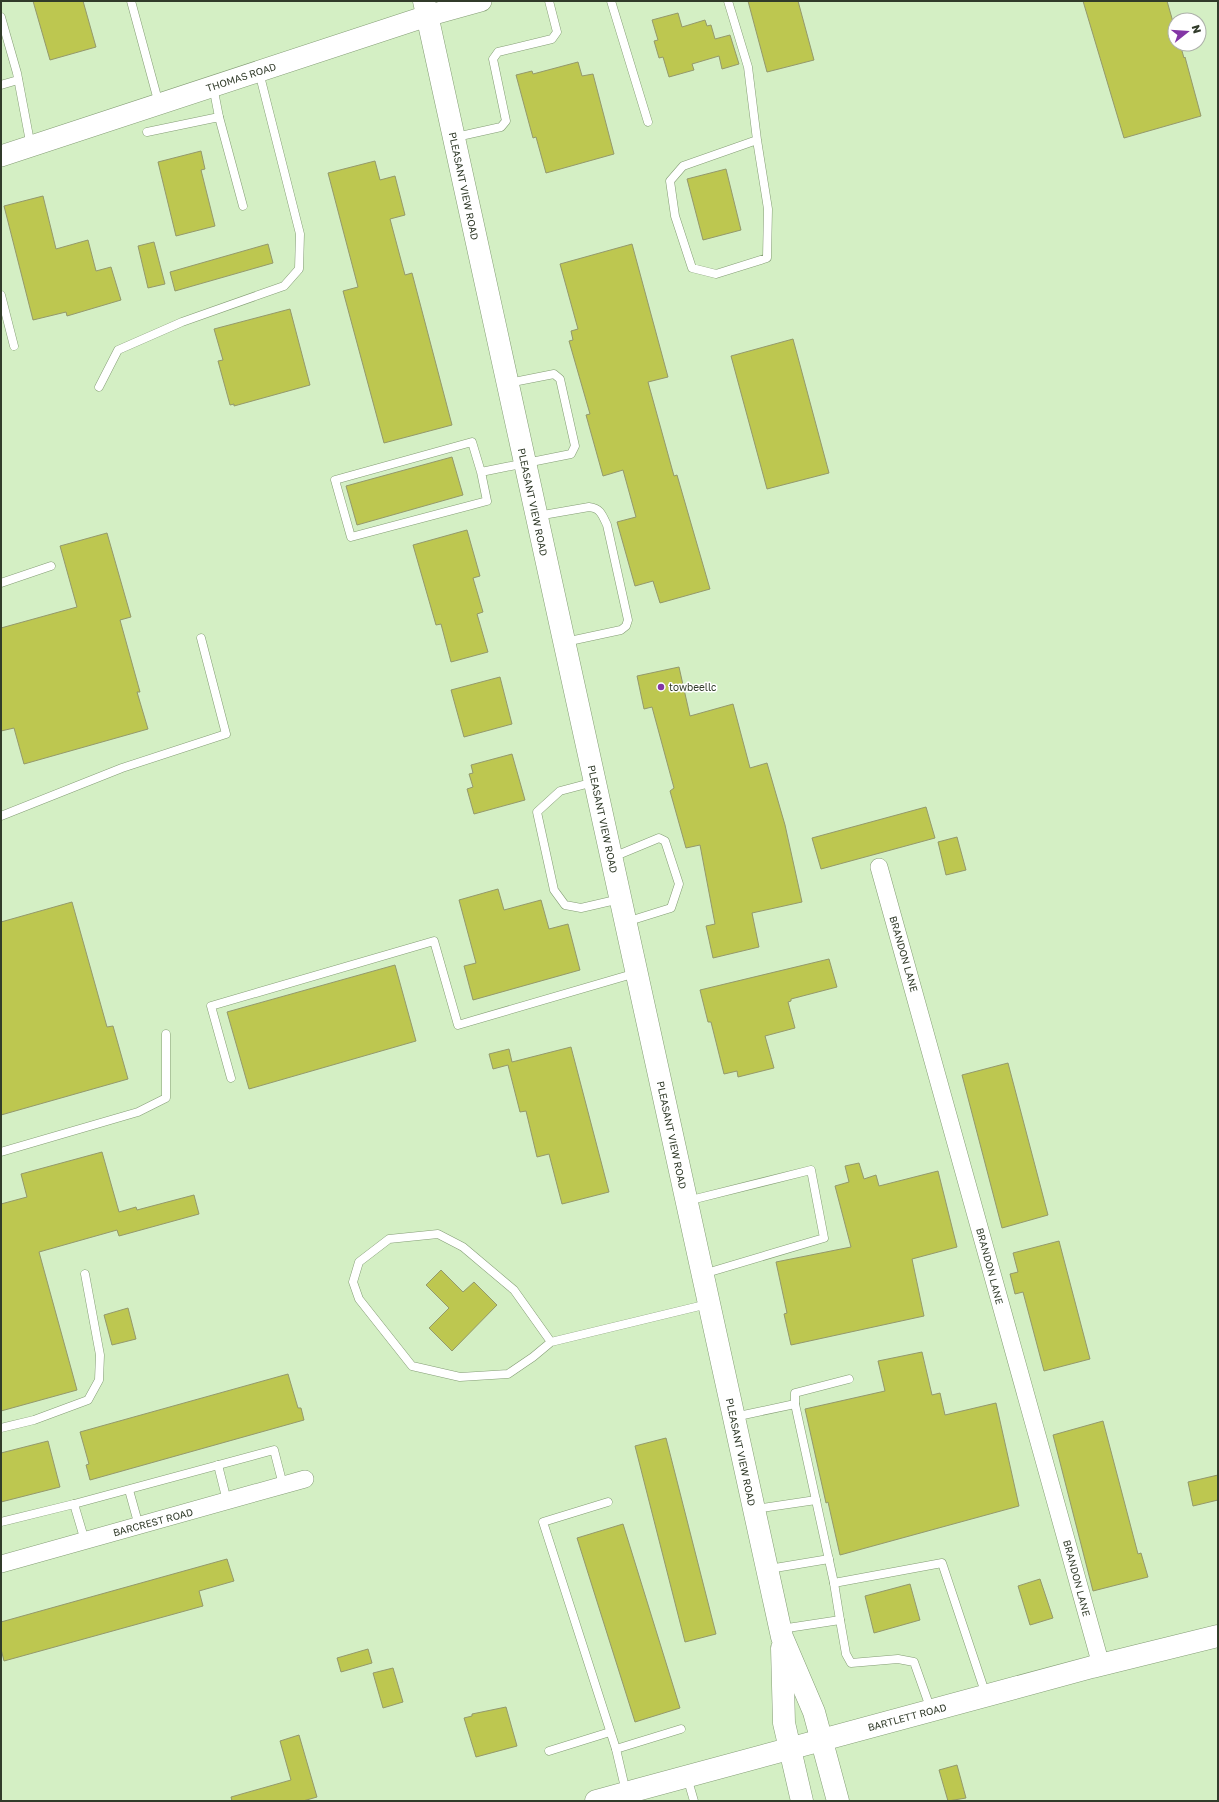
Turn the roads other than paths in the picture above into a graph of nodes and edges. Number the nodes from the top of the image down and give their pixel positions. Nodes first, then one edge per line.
1 (130, 1) edge
2 (481, 1) edge
3 (549, 1) edge
4 (611, 1) edge
5 (728, 1) edge
6 (425, 8) edge
7 (1, 17) edge
8 (2, 27) edge
9 (259, 71) junction
10 (18, 80) junction
11 (1, 85) edge
12 (213, 86) junction
13 (159, 104) junction
14 (219, 117) junction
15 (648, 122) dead end
16 (147, 132) dead end
17 (454, 138) junction
18 (756, 140) junction
19 (31, 147) junction
20 (1, 156) edge
21 (242, 206) dead end
22 (1, 295) edge
23 (14, 346) dead end
24 (507, 384) junction
25 (98, 387) dead end
26 (525, 462) junction
27 (481, 472) junction
28 (536, 516) junction
29 (51, 566) dead end
30 (1, 583) edge
31 (201, 638) dead end
32 (564, 642) junction
33 (595, 781) junction
34 (1, 816) edge
35 (611, 857) junction
36 (879, 867) dead end
37 (620, 899) junction
38 (625, 922) junction
39 (636, 973) junction
40 (166, 1034) dead end
41 (231, 1078) dead end
42 (1, 1152) edge
43 (686, 1201) junction
44 (85, 1274) dead end
45 (702, 1274) junction
46 (709, 1304) junction
47 (551, 1342) junction
48 (849, 1379) dead end
49 (795, 1404) junction
50 (734, 1417) junction
51 (1, 1428) edge
52 (218, 1466) junction
53 (305, 1479) dead end
54 (283, 1485) junction
55 (129, 1490) junction
56 (816, 1500) junction
57 (227, 1501) junction
58 (608, 1502) dead end
59 (74, 1504) junction
60 (754, 1510) junction
61 (1, 1522) edge
62 (138, 1526) junction
63 (85, 1541) junction
64 (829, 1559) junction
65 (1, 1564) edge
66 (767, 1570) junction
67 (834, 1583) junction
68 (840, 1620) junction
69 (781, 1633) junction
70 (1218, 1636) edge
71 (1101, 1665) junction
72 (987, 1696) junction
73 (931, 1711) junction
74 (681, 1729) dead end
75 (610, 1732) junction
76 (821, 1740) junction
77 (616, 1749) junction
78 (788, 1749) junction
79 (549, 1751) dead end
80 (687, 1776) junction
81 (609, 1798) edge
82 (694, 1801) edge
83 (802, 1801) edge
84 (838, 1801) edge

1 - 13 lane
2 - 6 street, THOMAS ROAD
3 - 17 lane
4 - 15 lane
5 - 18 lane
6 - 9 street, THOMAS ROAD
6 - 17 main road, PLEASANT VIEW ROAD
7 - 8 lane
8 - 10 lane
9 - 12 street, THOMAS ROAD
9 - 25 lane
10 - 11 lane
10 - 19 lane
12 - 13 street, THOMAS ROAD
12 - 14 lane
13 - 19 street, THOMAS ROAD
14 - 16 lane
14 - 21 lane
17 - 24 main road, PLEASANT VIEW ROAD
18 - 18 lane
19 - 20 street, THOMAS ROAD
22 - 23 lane
24 - 26 main road, PLEASANT VIEW ROAD
24 - 26 lane
26 - 27 lane
26 - 28 main road, PLEASANT VIEW ROAD
27 - 27 lane
28 - 32 main road, PLEASANT VIEW ROAD
28 - 32 lane
29 - 30 lane
31 - 34 lane
32 - 33 main road, PLEASANT VIEW ROAD
33 - 35 main road, PLEASANT VIEW ROAD
33 - 37 lane
35 - 37 main road, PLEASANT VIEW ROAD
35 - 38 lane
36 - 71 street, BRANDON LANE
37 - 38 main road, PLEASANT VIEW ROAD
38 - 39 main road, PLEASANT VIEW ROAD
39 - 41 lane
39 - 43 main road, PLEASANT VIEW ROAD
40 - 42 lane
43 - 45 main road, PLEASANT VIEW ROAD
43 - 45 lane
44 - 51 lane
45 - 46 main road, PLEASANT VIEW ROAD
46 - 47 lane
46 - 50 main road, PLEASANT VIEW ROAD
47 - 47 lane
48 - 49 lane
49 - 50 lane
49 - 56 lane
50 - 60 main road, PLEASANT VIEW ROAD
52 - 54 lane
52 - 55 lane
52 - 57 lane
53 - 54 street, BARCREST ROAD
54 - 57 street, BARCREST ROAD
55 - 59 lane
55 - 62 lane
56 - 60 lane
56 - 64 lane
57 - 62 street, BARCREST ROAD
58 - 75 lane
59 - 61 lane
59 - 63 lane
60 - 66 main road, PLEASANT VIEW ROAD
62 - 63 street, BARCREST ROAD
63 - 65 street, BARCREST ROAD
64 - 66 lane
64 - 67 lane
66 - 69 main road, PLEASANT VIEW ROAD
67 - 68 lane
67 - 72 lane
68 - 69 lane
68 - 73 lane
69 - 76 main road, PLEASANT VIEW ROAD
69 - 78 main road, PLEASANT VIEW ROAD
70 - 71 main road, BARTLETT ROAD
71 - 72 main road, BARTLETT ROAD
72 - 73 main road, BARTLETT ROAD
73 - 76 main road, BARTLETT ROAD
74 - 77 lane
75 - 77 lane
75 - 79 lane
76 - 78 main road, BARTLETT ROAD
76 - 84 main road, PLEASANT VIEW ROAD
77 - 81 lane
78 - 80 main road, BARTLETT ROAD
78 - 83 main road, PLEASANT VIEW ROAD
80 - 81 main road, BARTLETT ROAD
80 - 82 lane

